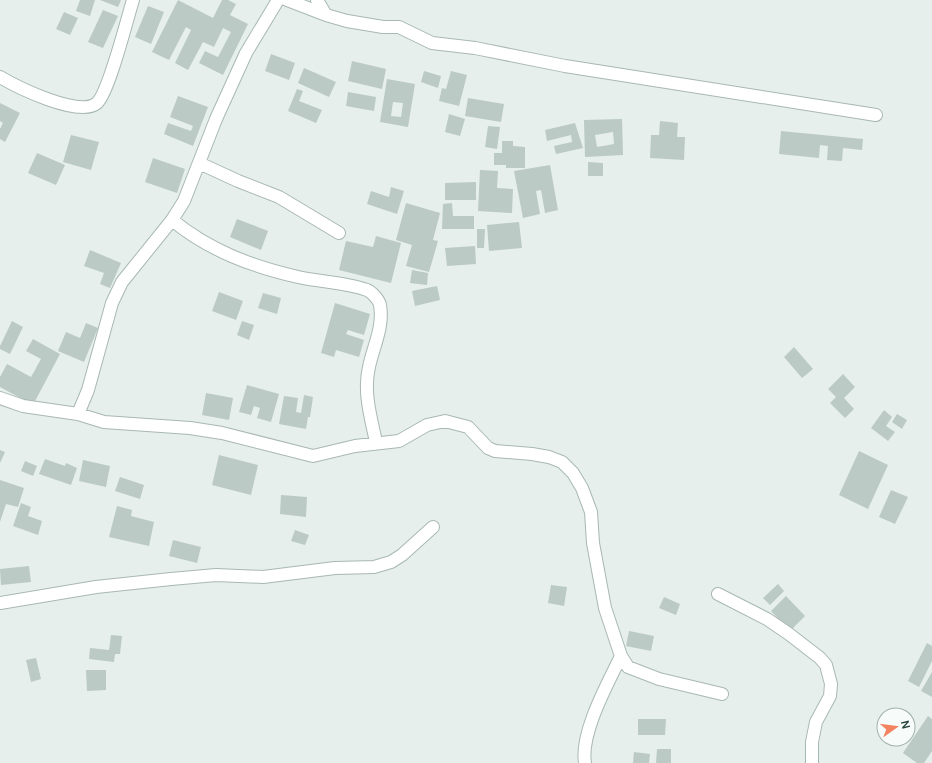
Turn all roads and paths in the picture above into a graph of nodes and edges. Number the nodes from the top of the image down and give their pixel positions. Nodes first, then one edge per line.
1 (133, 0) edge
2 (278, 0) edge
3 (317, 0) edge
4 (293, 1) edge
5 (326, 15) junction
6 (0, 77) edge
7 (876, 115) dead end
8 (199, 163) junction
9 (172, 220) junction
10 (339, 233) dead end
11 (0, 398) edge
12 (78, 414) junction
13 (376, 442) junction
14 (434, 527) dead end
15 (718, 594) dead end
16 (0, 603) edge
17 (621, 656) junction
18 (722, 694) dead end
19 (585, 763) edge
20 (812, 763) edge

1 - 6 street
2 - 8 street
3 - 5 street
4 - 5 street
5 - 7 street
8 - 9 street
8 - 10 street
9 - 12 street
9 - 13 street
11 - 12 street
12 - 13 street
13 - 17 street
14 - 16 street
15 - 20 street
17 - 18 street
17 - 19 street

